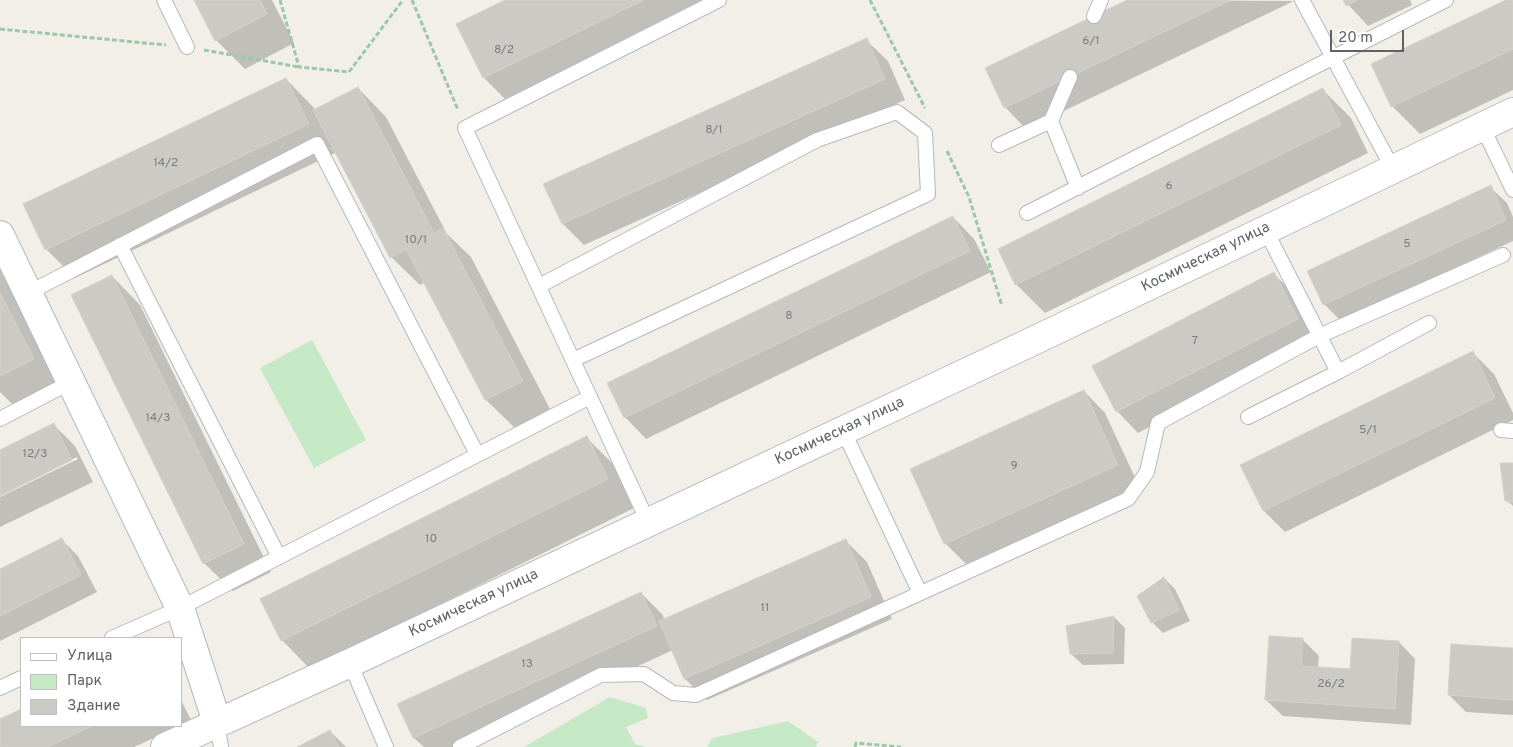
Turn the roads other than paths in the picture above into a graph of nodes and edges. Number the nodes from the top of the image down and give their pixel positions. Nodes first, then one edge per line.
1 (164, 0) edge
2 (719, 0) edge
3 (1101, 0) edge
4 (1302, 0) edge
5 (1446, 0) edge
6 (1094, 16) dead end
7 (187, 47) road end
8 (1334, 59) junction
9 (1070, 77) dead end
10 (1513, 112) edge
11 (1051, 121) junction
12 (1482, 126) junction
13 (999, 145) dead end
14 (1393, 169) junction
15 (1078, 188) junction
16 (1513, 190) edge
17 (1028, 213) dead end
18 (1265, 229) junction
19 (0, 235) edge
20 (120, 245) junction
21 (1503, 256) dead end
22 (539, 286) junction
23 (28, 293) junction
24 (1429, 324) dead end
25 (1319, 336) junction
26 (573, 360) junction
27 (1338, 372) junction
28 (71, 382) junction
29 (590, 397) junction
30 (1248, 417) dead end
31 (0, 419) edge
32 (844, 430) junction
33 (477, 454) junction
34 (648, 522) junction
35 (279, 557) junction
36 (920, 593) junction
37 (180, 608) junction
38 (114, 637) edge
39 (350, 663) junction
40 (20, 678) edge
41 (0, 688) edge
42 (219, 734) edge
43 (165, 747) edge
44 (386, 747) edge
45 (460, 747) edge

1 - 7 lane
2 - 22 lane
3 - 6 lane
4 - 8 lane
5 - 8 lane
8 - 14 lane
8 - 15 lane
9 - 11 lane
10 - 12 main road, Космическая улица
11 - 13 lane
11 - 15 lane
12 - 14 main road, Космическая улица
12 - 16 lane
14 - 18 main road, Космическая улица
15 - 17 lane
18 - 25 lane
18 - 32 main road, Космическая улица
19 - 23 main road
20 - 23 lane
20 - 33 lane
20 - 35 lane
21 - 25 lane
22 - 26 lane
22 - 26 lane
23 - 28 main road
24 - 27 lane
25 - 27 lane
25 - 36 lane
26 - 29 lane
27 - 30 lane
28 - 31 lane
28 - 37 main road
29 - 33 lane
29 - 34 lane
32 - 34 main road, Космическая улица
32 - 36 lane
33 - 35 lane
34 - 39 main road, Космическая улица
35 - 37 lane
36 - 45 lane
37 - 38 lane
37 - 42 main road
39 - 42 main road, Космическая улица
39 - 44 lane
40 - 41 lane
42 - 43 main road, Космическая улица

